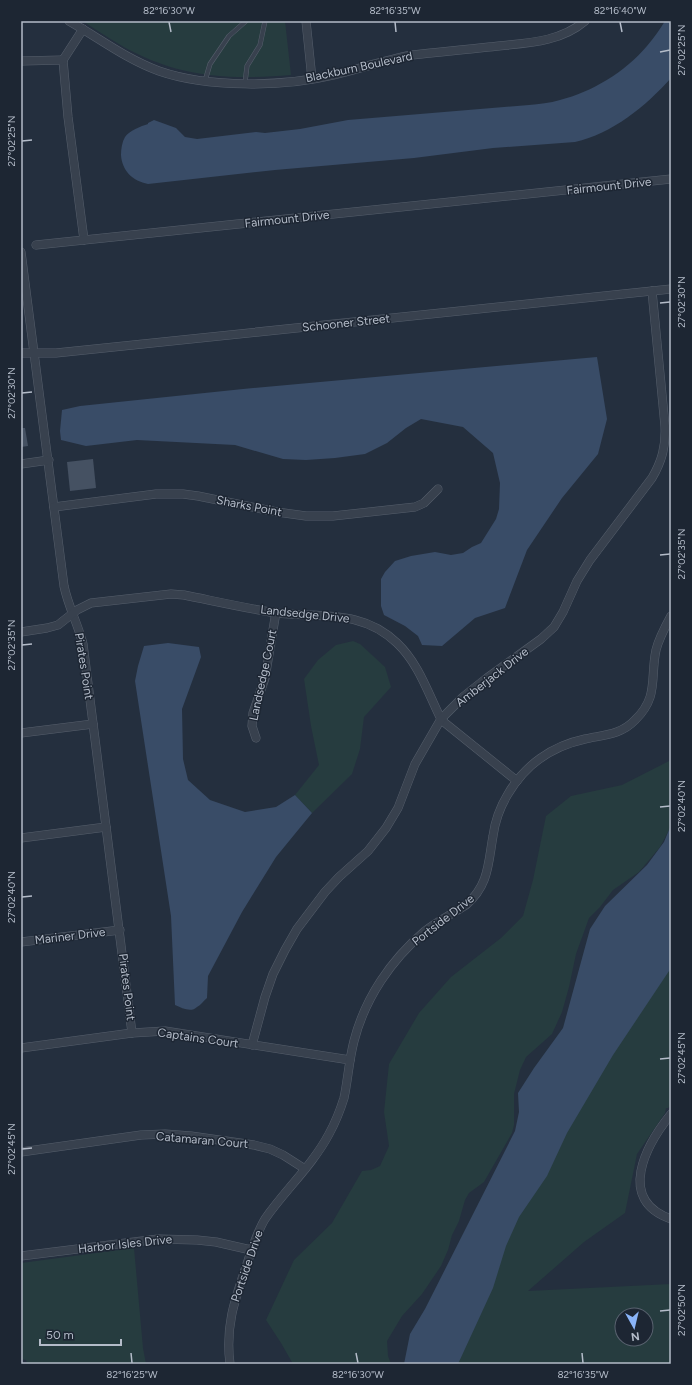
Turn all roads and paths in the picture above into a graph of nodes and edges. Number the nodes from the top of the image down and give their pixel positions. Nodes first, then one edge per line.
1 (69, 21) edge
2 (246, 21) edge
3 (266, 21) edge
4 (306, 21) edge
5 (585, 21) edge
6 (83, 29) junction
7 (63, 60) junction
8 (21, 61) edge
9 (312, 79) junction
10 (205, 81) junction
11 (245, 84) junction
12 (671, 179) edge
13 (84, 240) junction
14 (36, 245) dead end
15 (21, 252) edge
16 (671, 289) edge
17 (652, 291) junction
18 (21, 353) edge
19 (35, 353) junction
20 (49, 460) junction
21 (21, 464) edge
22 (438, 489) dead end
23 (54, 506) junction
24 (276, 612) junction
25 (72, 613) junction
26 (671, 616) edge
27 (21, 632) edge
28 (441, 719) junction
29 (93, 724) junction
30 (21, 733) edge
31 (256, 738) dead end
32 (517, 781) junction
33 (106, 827) junction
34 (21, 838) edge
35 (120, 930) junction
36 (21, 942) edge
37 (132, 1033) junction
38 (252, 1045) junction
39 (21, 1048) edge
40 (350, 1060) junction
41 (670, 1116) edge
42 (21, 1152) edge
43 (305, 1169) junction
44 (671, 1219) edge
45 (252, 1250) junction
46 (21, 1256) edge
47 (230, 1364) edge

1 - 6 street, Blackburn Boulevard
2 - 10 lane
3 - 11 lane
4 - 9 street
5 - 9 street, Blackburn Boulevard
6 - 7 street
6 - 10 street, Blackburn Boulevard
7 - 8 street
7 - 13 street
9 - 11 street, Blackburn Boulevard
10 - 11 street, Blackburn Boulevard
12 - 13 street, Fairmount Drive
13 - 14 street, Fairmount Drive
15 - 19 street, Pirates Point
16 - 17 street, Schooner Street
17 - 19 street, Schooner Street
17 - 28 street, Amberjack Drive
18 - 19 street, Schooner Street
19 - 20 street, Pirates Point
20 - 21 street
20 - 23 street, Pirates Point
22 - 23 street, Sharks Point
23 - 25 street, Pirates Point
24 - 25 street, Landsedge Drive
24 - 28 street, Landsedge Drive
24 - 31 street, Landsedge Court
25 - 27 street, Landsedge Drive
25 - 29 street, Pirates Point
26 - 32 street, Portside Drive
28 - 32 street, Landsedge Drive
28 - 38 street, Amberjack Drive
29 - 30 street
29 - 33 street, Pirates Point
32 - 40 street, Portside Drive
33 - 34 street
33 - 35 street, Pirates Point
35 - 36 street, Mariner Drive
35 - 37 street, Pirates Point
37 - 38 street, Captains Court
37 - 39 street, Captains Court
38 - 40 street, Captains Court
40 - 43 street, Portside Drive
41 - 44 street
42 - 43 street, Catamaran Court
43 - 45 street, Portside Drive
45 - 46 street, Harbor Isles Drive
45 - 47 street, Portside Drive

